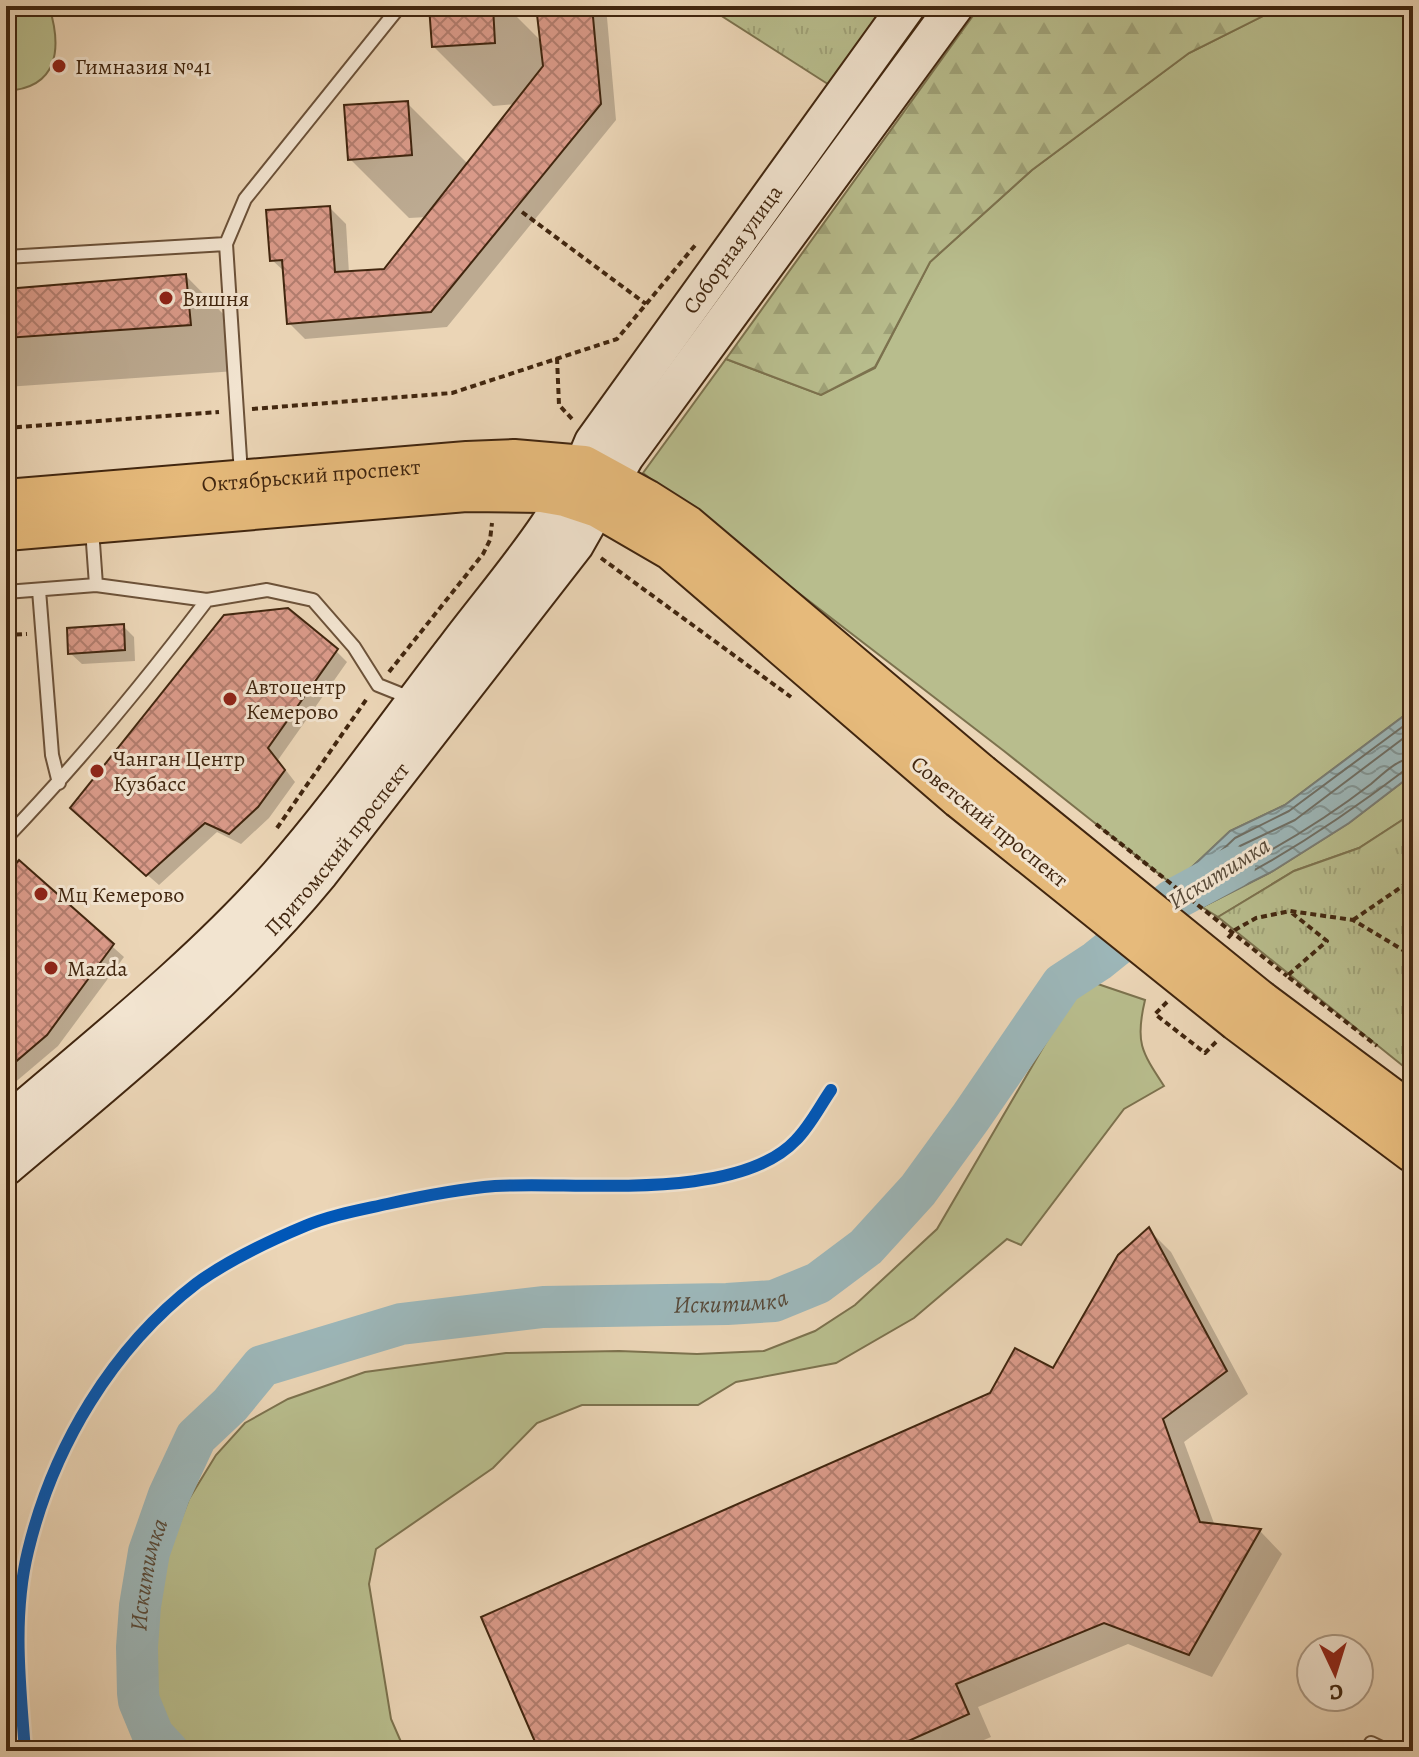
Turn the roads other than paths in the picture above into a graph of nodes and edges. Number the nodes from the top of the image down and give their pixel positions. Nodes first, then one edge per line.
1 (400, 6) edge
2 (907, 6) edge
3 (955, 6) edge
4 (847, 123) junction
5 (226, 244) junction
6 (6, 257) edge
7 (241, 481) junction
8 (590, 488) junction
9 (6, 500) edge
10 (92, 523) junction
11 (6, 530) edge
12 (96, 585) junction
13 (39, 590) junction
14 (6, 592) edge
15 (207, 600) junction
16 (415, 700) junction
17 (59, 783) junction
18 (6, 838) edge
19 (1252, 1008) junction
20 (1413, 1115) edge
21 (6, 1124) edge
22 (1413, 1152) edge
23 (6, 1167) edge
24 (1371, 1743) dead end
25 (1388, 1751) edge

1 - 5 lane
2 - 4 main road, Соборная улица
3 - 4 main road, Соборная улица
4 - 8 main road, Соборная улица
5 - 6 lane
5 - 7 lane
7 - 8 main road, Октябрьский проспект
7 - 9 main road, Октябрьский проспект
8 - 10 main road, Октябрьский проспект
8 - 16 main road, Притомский проспект
8 - 19 main road, Советский проспект, bridge
8 - 23 main road, Притомский проспект
10 - 11 main road, Октябрьский проспект
10 - 12 lane
12 - 13 lane
12 - 15 lane
13 - 14 lane
13 - 17 lane
15 - 16 lane
15 - 17 lane
16 - 21 main road, Притомский проспект
17 - 18 lane
19 - 20 main road, Советский проспект
19 - 22 main road, Советский проспект
24 - 25 lane

